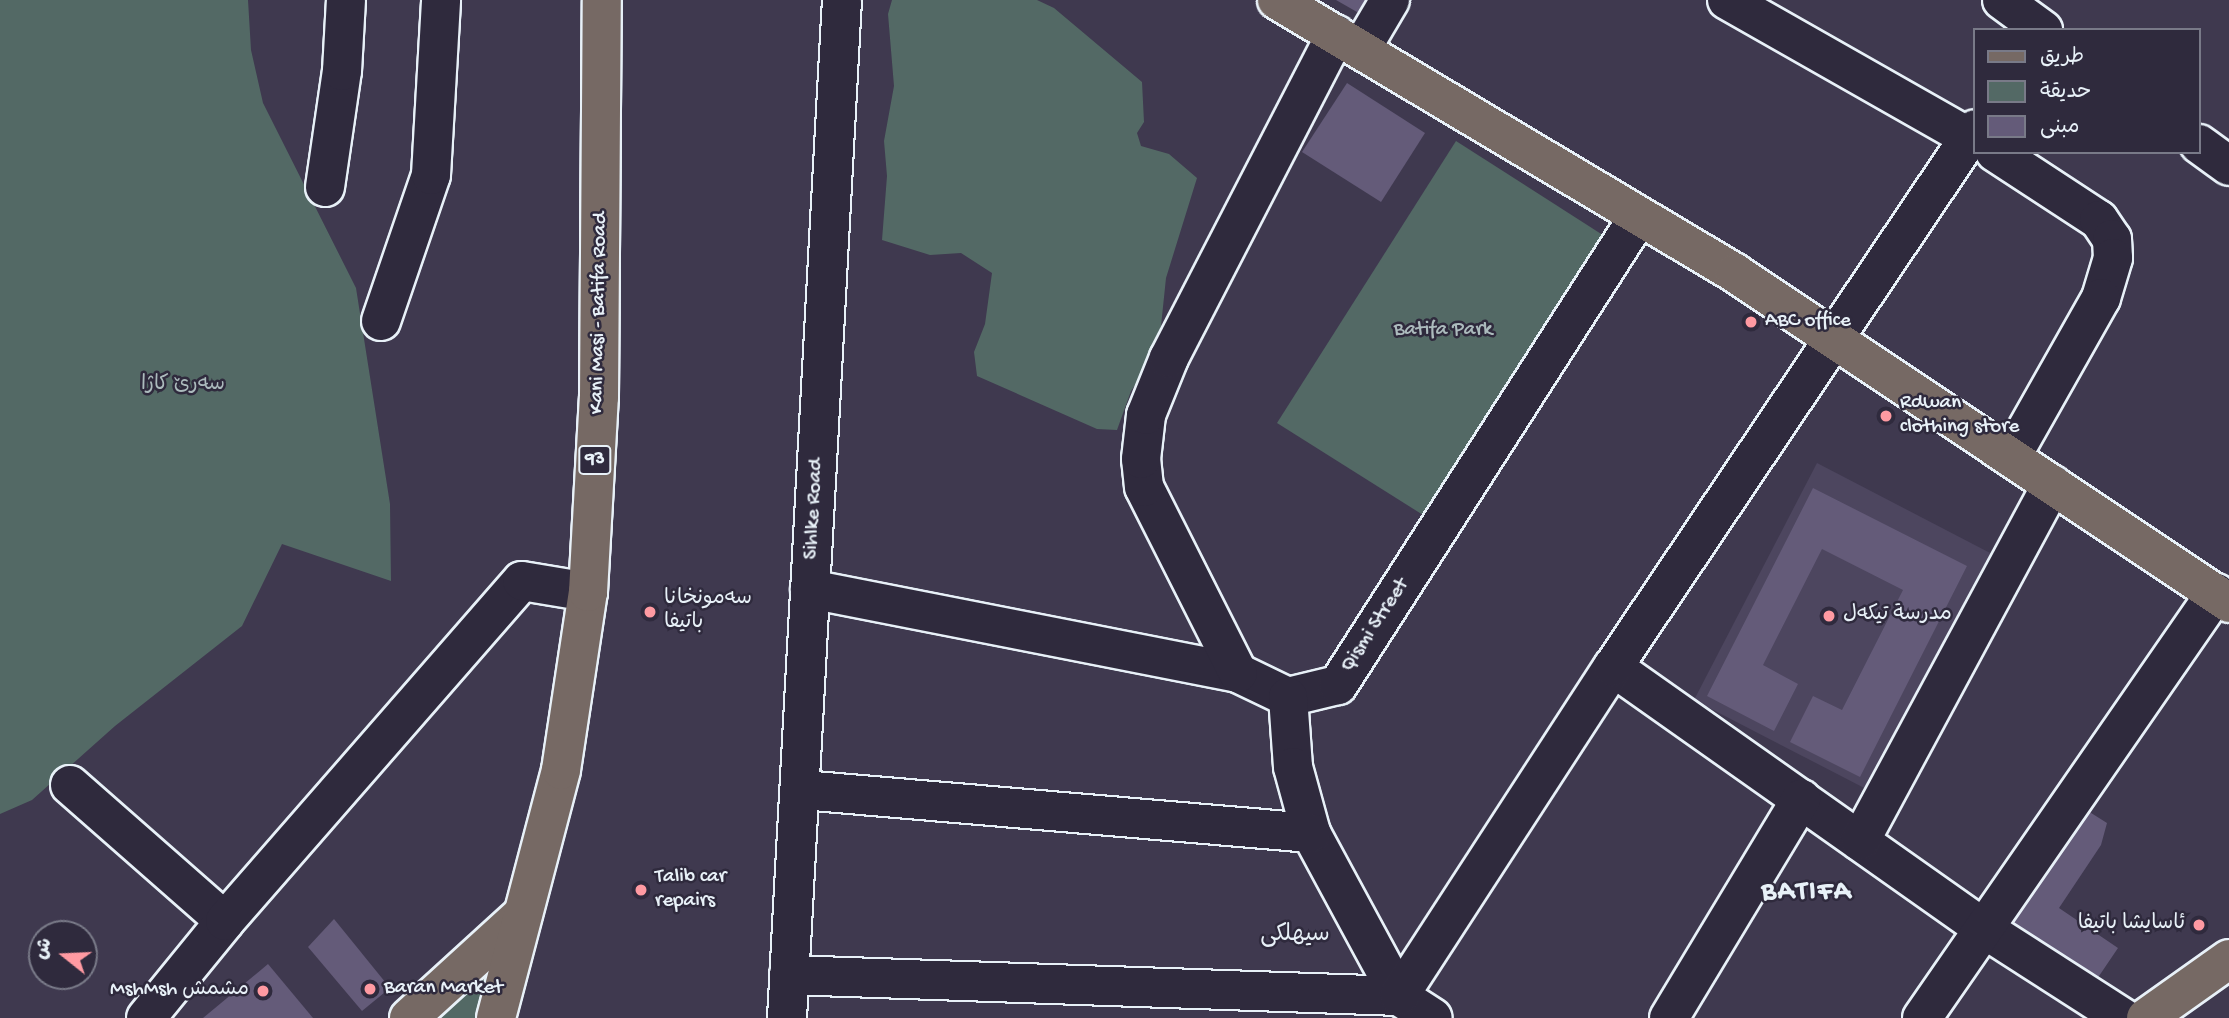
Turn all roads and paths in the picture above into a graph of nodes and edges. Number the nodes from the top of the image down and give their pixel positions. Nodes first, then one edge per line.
1 (346, 0) edge
2 (441, 0) edge
3 (602, 0) edge
4 (842, 0) edge
5 (1277, 0) edge
6 (1390, 0) edge
7 (1727, 0) edge
8 (2002, 0) edge
9 (2037, 28) edge
10 (1349, 42) junction
11 (1974, 137) edge
12 (2201, 145) edge
13 (1974, 147) edge
14 (2000, 154) edge
15 (2229, 166) edge
16 (325, 187) dead end
17 (1639, 216) junction
18 (381, 321) dead end
19 (1836, 340) junction
20 (2011, 457) junction
21 (2052, 484) junction
22 (810, 589) junction
23 (588, 592) junction
24 (2222, 598) edge
25 (1613, 667) junction
26 (1238, 673) junction
27 (1288, 697) junction
28 (70, 785) dead end
29 (802, 790) junction
30 (1801, 799) junction
31 (1311, 833) junction
32 (1860, 841) junction
33 (523, 914) junction
34 (225, 921) junction
35 (1986, 930) junction
36 (2229, 959) edge
37 (789, 975) junction
38 (1399, 996) junction
39 (146, 1018) edge
40 (409, 1018) edge
41 (495, 1018) edge
42 (787, 1018) edge
43 (1433, 1018) edge
44 (1669, 1018) edge
45 (1922, 1018) edge
46 (2123, 1018) edge
47 (2146, 1018) edge

1 - 16 street
2 - 18 street
3 - 23 main road, Kani Masi - Batifa Road / 93
4 - 22 street, Sihlke Road
5 - 10 main road
6 - 10 street
7 - 11 street
8 - 9 street
10 - 17 main road
10 - 26 street
12 - 15 street
13 - 19 street
14 - 20 street
17 - 19 main road
17 - 27 street, Qismi Street
19 - 20 main road
19 - 25 street
20 - 21 main road
21 - 24 main road
21 - 32 street
22 - 26 street
22 - 29 street, Sihlke Road
23 - 33 main road, Kani Masi - Batifa Road / 93
23 - 34 street
24 - 35 street
25 - 30 street
25 - 38 street
26 - 27 street
27 - 31 street
28 - 34 street
29 - 31 street
29 - 37 street, Sihlke Road
30 - 32 street
30 - 44 street
31 - 38 street
32 - 35 street
33 - 40 main road
33 - 41 main road, Kani Masi - Batifa Road / 93
34 - 39 street
35 - 45 street
35 - 46 street
36 - 47 main road
37 - 38 street
37 - 42 street, Sihlke Road
38 - 43 street

